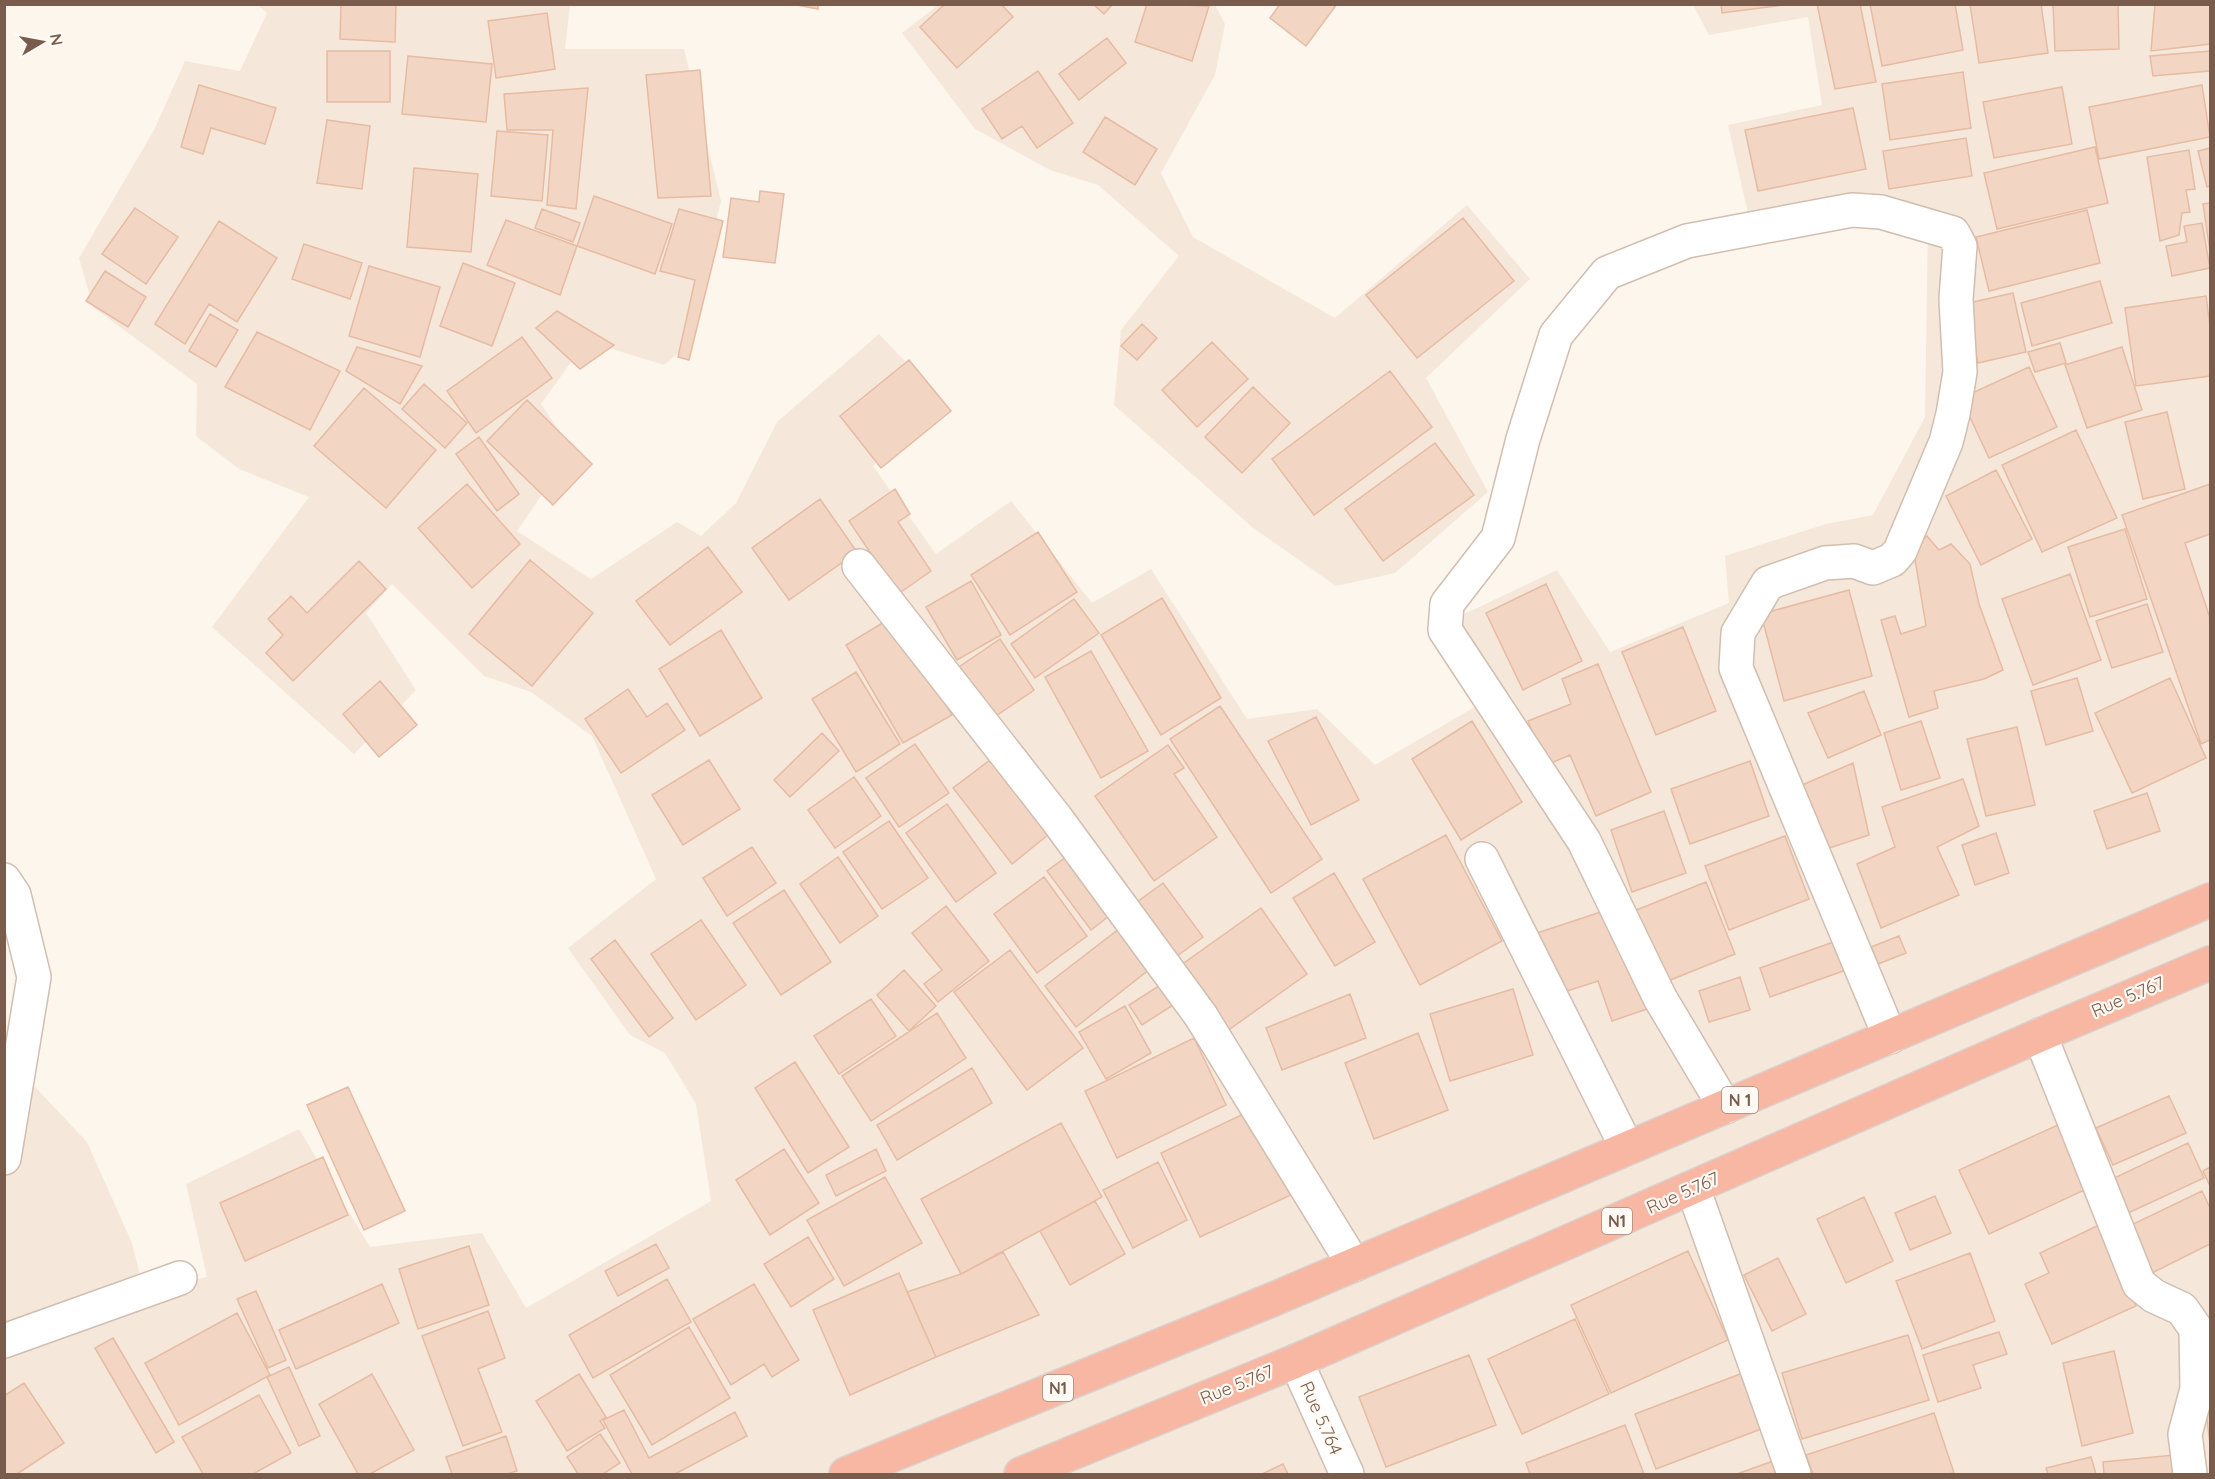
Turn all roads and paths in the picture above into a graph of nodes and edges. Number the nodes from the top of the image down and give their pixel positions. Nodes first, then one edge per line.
1 (859, 566) dead end
2 (1482, 859) dead end
3 (4, 880) edge
4 (2211, 900) edge
5 (2211, 963) edge
6 (2040, 1035) junction
7 (1890, 1037) junction
8 (1725, 1107) junction
9 (1627, 1148) junction
10 (4, 1158) edge
11 (1694, 1188) junction
12 (1354, 1264) junction
13 (180, 1278) dead end
14 (1269, 1301) joint
15 (4, 1341) edge
16 (1296, 1361) junction
17 (846, 1474) edge
18 (1021, 1474) edge
19 (1347, 1474) edge
20 (1794, 1474) edge
21 (2190, 1474) edge

1 - 12 street
2 - 9 street
3 - 10 street
4 - 7 highway, N 1
5 - 6 highway, Rue 5.767 / N1
6 - 11 highway, Rue 5.767 / N1
6 - 21 street
7 - 8 highway, N 1
7 - 8 street
8 - 9 highway, N 1
9 - 12 highway, N 1
11 - 16 highway, Rue 5.767 / N1
11 - 20 street
12 - 14 highway, N 1
13 - 15 street
14 - 17 highway, N1
16 - 18 highway, Rue 5.767 / N1
16 - 19 street, Rue 5.764

